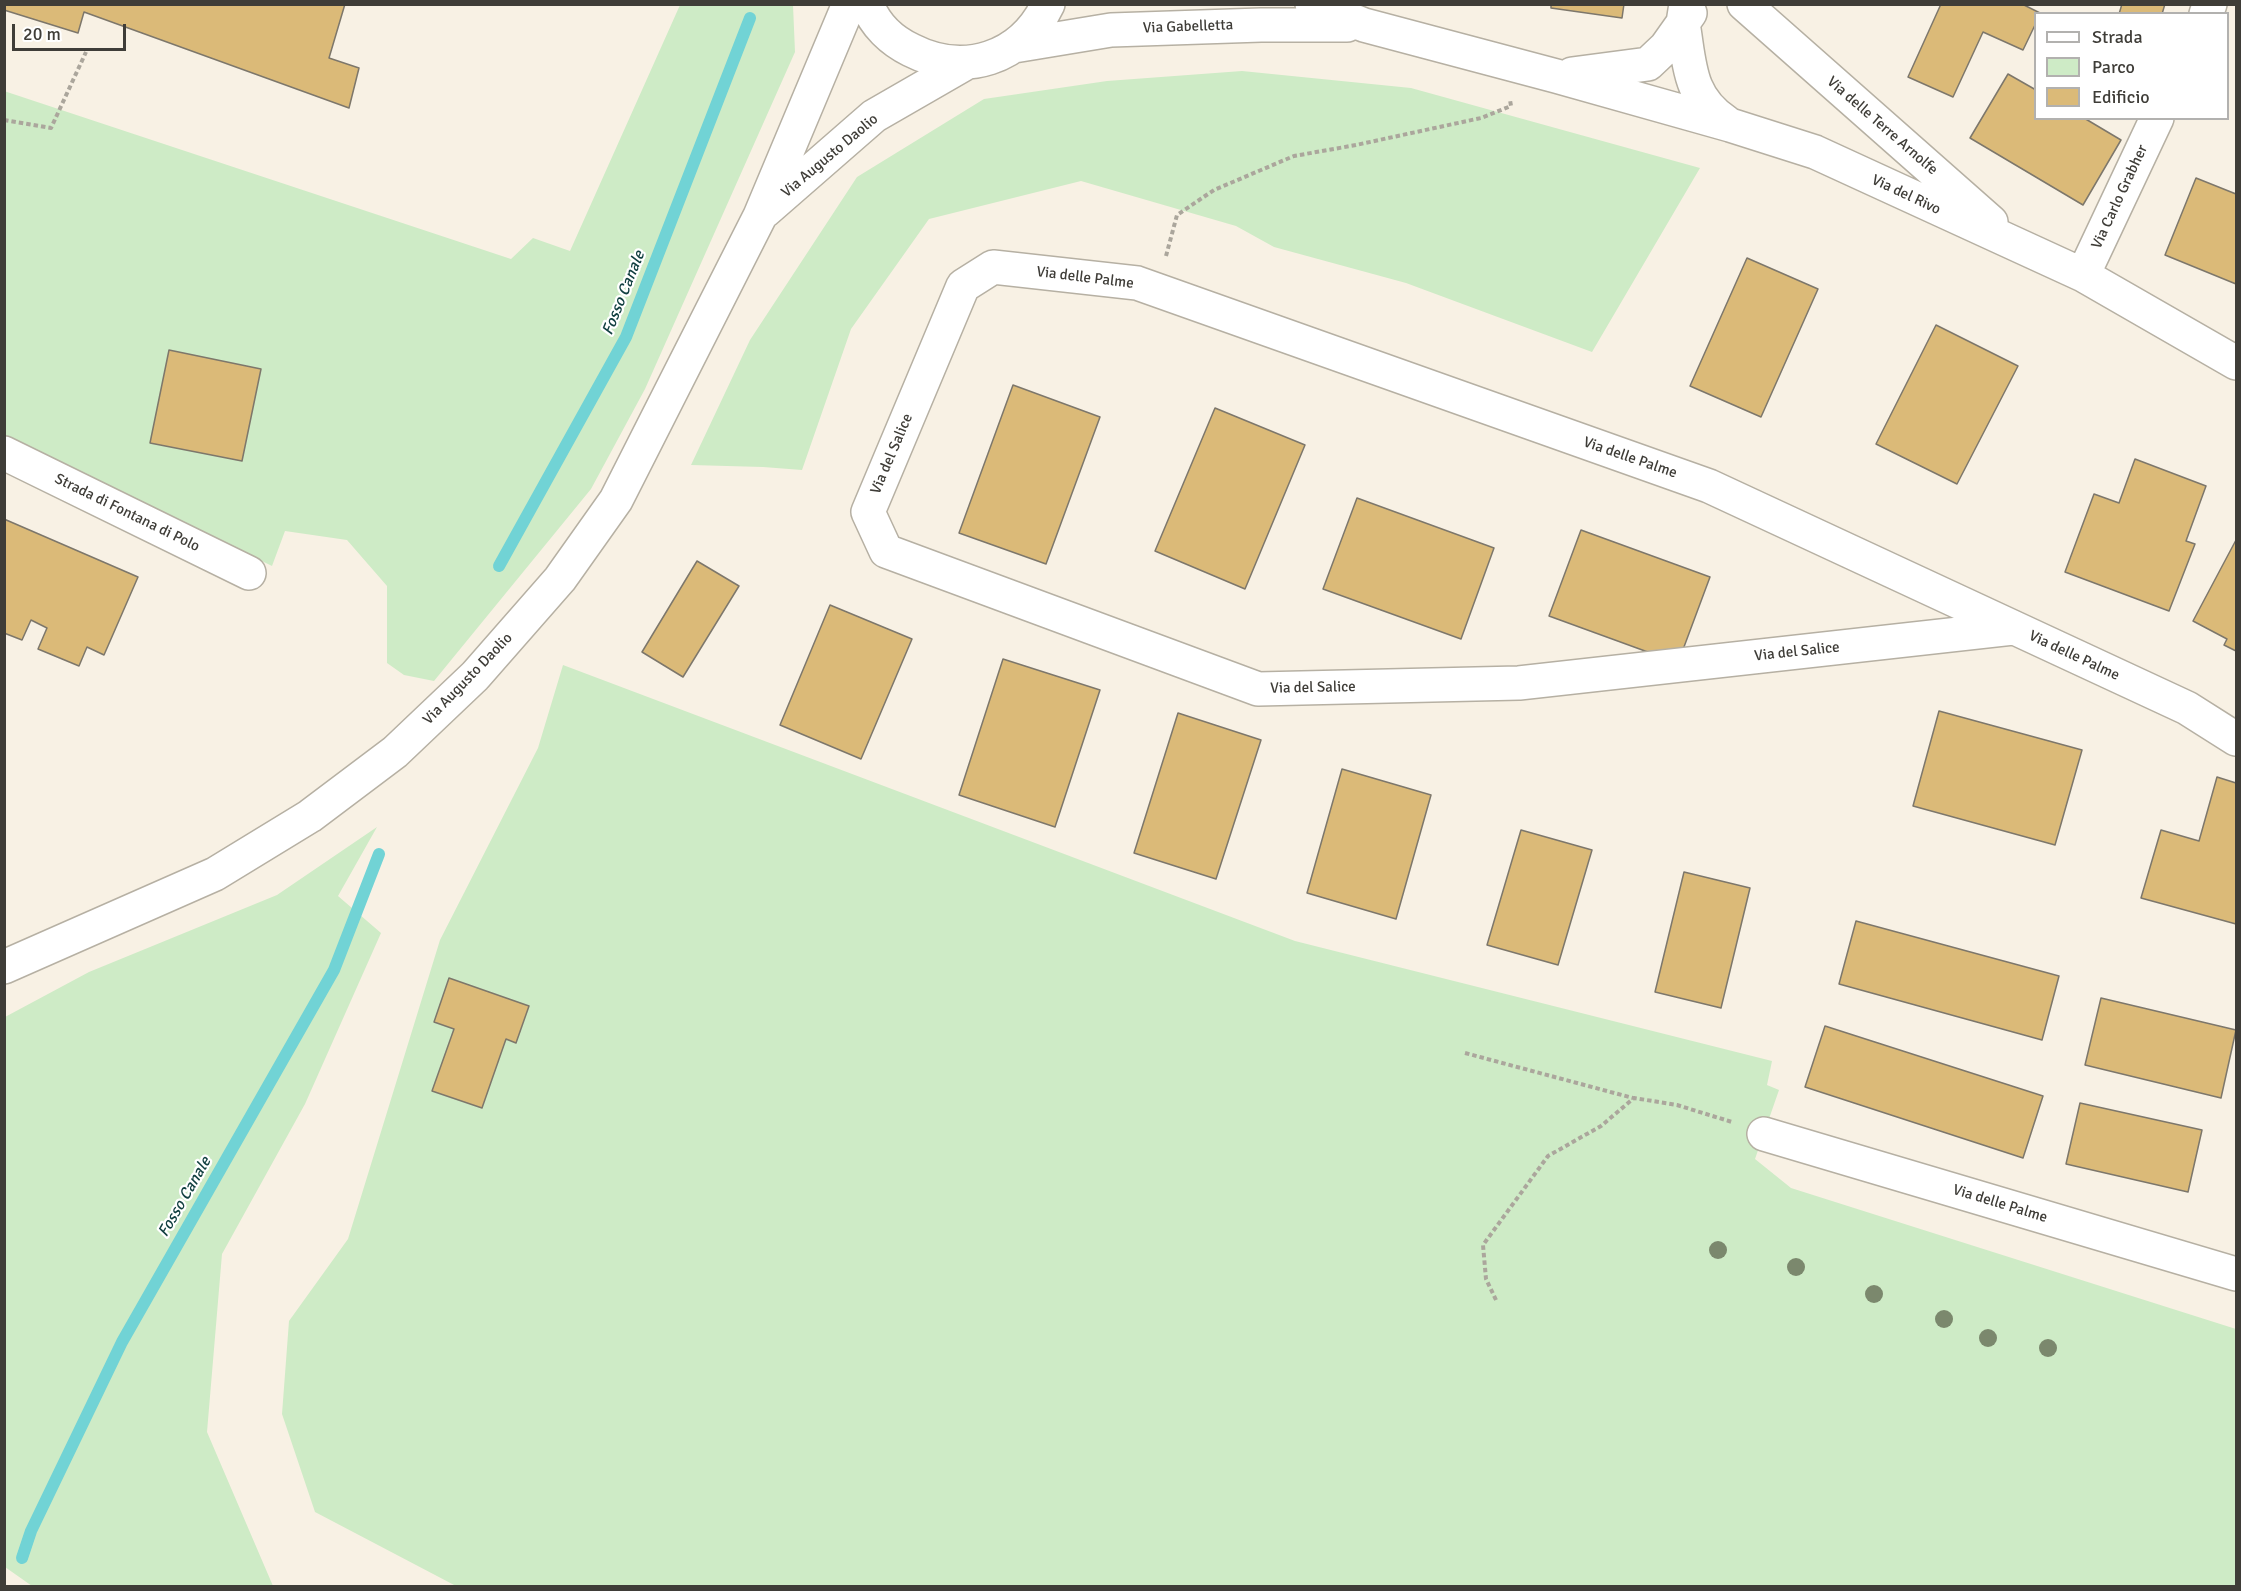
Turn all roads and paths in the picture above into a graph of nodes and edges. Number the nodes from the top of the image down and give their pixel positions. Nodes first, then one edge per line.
1 (826, 4) edge
2 (849, 4) edge
3 (867, 4) edge
4 (1048, 4) edge
5 (1312, 4) edge
6 (1744, 4) edge
7 (1688, 11) edge
8 (1364, 25) junction
9 (1014, 46) junction
10 (86, 52) dead end
11 (827, 58) junction
12 (966, 63) junction
13 (1506, 63) junction
14 (1556, 76) junction
15 (4, 120) edge
16 (2156, 120) edge
17 (1730, 125) junction
18 (760, 216) junction
19 (2019, 247) junction
20 (993, 267) joint
21 (2083, 275) junction
22 (1156, 290) junction
23 (2236, 363) edge
24 (4, 453) edge
25 (249, 573) dead end
26 (2013, 628) junction
27 (2236, 739) edge
28 (4, 967) edge
29 (1465, 1053) dead end
30 (1634, 1098) junction
31 (1764, 1134) joint
32 (2236, 1274) edge
33 (1496, 1300) dead end

1 - 11 street
2 - 11 street, Via Augusto Daolio
3 - 12 street
4 - 9 street
5 - 8 street, Via Gabelletta
6 - 19 street, Via delle Terre Arnolfe
7 - 14 street
7 - 17 street
8 - 9 street, Via Gabelletta
8 - 13 street, Via Gabelletta
9 - 12 street
10 - 15 path
11 - 18 street, Via Augusto Daolio
12 - 18 street, Via Augusto Daolio
13 - 14 street, Via Gabelletta
13 - 22 path
14 - 17 street, Via del Rivo
16 - 21 street, Via Carlo Grabher
17 - 19 street, Via del Rivo
18 - 28 street, Via Augusto Daolio
19 - 21 street, Via del Rivo
20 - 22 street, Via delle Palme
20 - 26 street, Via del Salice
21 - 23 street, Via del Rivo
22 - 26 street, Via delle Palme
24 - 25 street, Strada di Fontana di Polo
26 - 27 street, Via delle Palme
29 - 30 path
30 - 31 path
30 - 33 path
31 - 32 street, Via delle Palme

